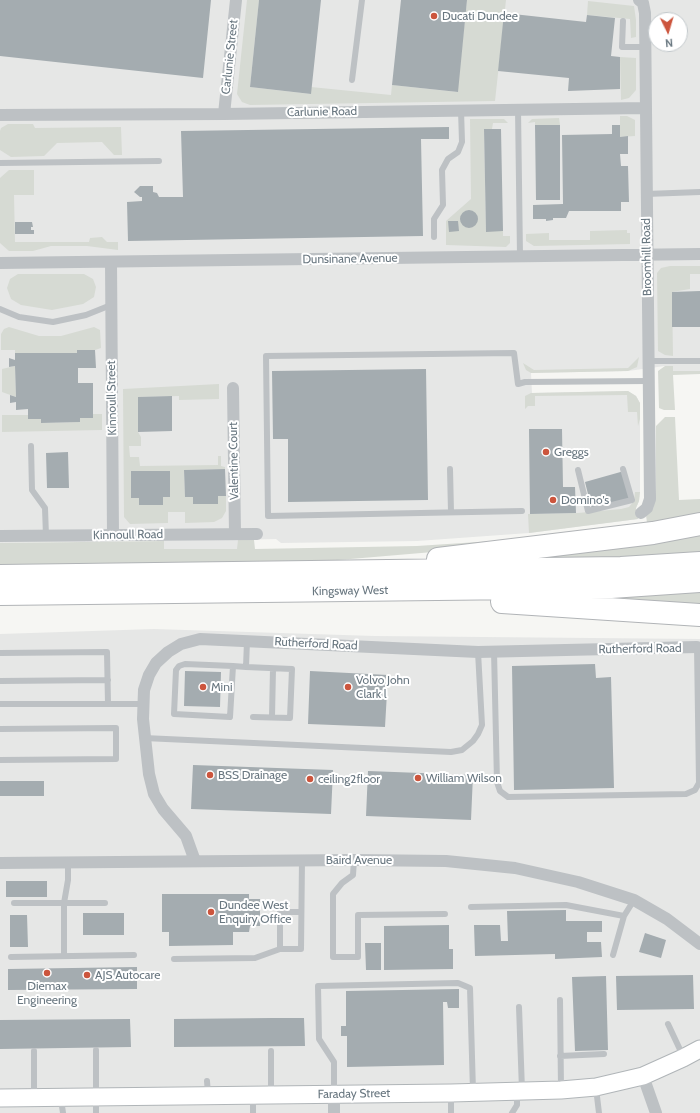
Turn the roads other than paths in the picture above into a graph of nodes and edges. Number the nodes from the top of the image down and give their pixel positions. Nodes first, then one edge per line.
1 (236, 0) edge
2 (362, 0) edge
3 (639, 0) edge
4 (623, 20) dead end
5 (645, 47) junction
6 (352, 80) dead end
7 (645, 108) junction
8 (518, 109) junction
9 (461, 110) junction
10 (224, 114) junction
11 (0, 115) edge
12 (159, 161) dead end
13 (0, 163) edge
14 (700, 192) edge
15 (646, 194) junction
16 (434, 237) dead end
17 (700, 254) edge
18 (647, 255) junction
19 (520, 256) junction
20 (111, 262) junction
21 (0, 263) edge
22 (111, 305) junction
23 (0, 309) edge
24 (648, 361) junction
25 (700, 361) edge
26 (648, 381) junction
27 (233, 388) dead end
28 (31, 446) dead end
29 (450, 469) dead end
30 (623, 469) dead end
31 (578, 470) dead end
32 (522, 511) dead end
33 (451, 512) junction
34 (641, 513) dead end
35 (700, 524) edge
36 (235, 534) junction
37 (257, 534) dead end
38 (113, 535) junction
39 (0, 536) edge
40 (46, 536) junction
41 (700, 563) edge
42 (319, 573) junction
43 (0, 576) edge
44 (700, 581) edge
45 (341, 591) junction
46 (0, 594) edge
47 (700, 615) edge
48 (247, 641) junction
49 (698, 647) joint
50 (0, 652) edge
51 (478, 652) junction
52 (494, 652) junction
53 (233, 666) junction
54 (246, 667) junction
55 (273, 669) junction
56 (108, 680) junction
57 (0, 681) edge
58 (0, 704) edge
59 (108, 704) junction
60 (142, 704) junction
61 (253, 717) dead end
62 (272, 718) junction
63 (0, 729) edge
64 (144, 738) junction
65 (0, 760) edge
66 (302, 860) junction
67 (354, 860) junction
68 (195, 861) junction
69 (0, 863) edge
70 (68, 863) junction
71 (634, 900) junction
72 (14, 903) dead end
73 (64, 903) junction
74 (105, 903) dead end
75 (471, 907) dead end
76 (301, 912) junction
77 (445, 914) dead end
78 (624, 916) junction
79 (700, 944) edge
80 (280, 949) junction
81 (134, 955) dead end
82 (613, 955) dead end
83 (64, 956) junction
84 (11, 957) dead end
85 (174, 959) dead end
86 (560, 1000) dead end
87 (519, 1007) dead end
88 (668, 1024) dead end
89 (700, 1049) edge
90 (34, 1050) dead end
91 (96, 1050) dead end
92 (271, 1051) dead end
93 (604, 1054) dead end
94 (560, 1056) junction
95 (684, 1058) junction
96 (643, 1076) junction
97 (596, 1087) junction
98 (561, 1090) junction
99 (520, 1091) junction
100 (473, 1092) junction
101 (451, 1093) junction
102 (334, 1094) junction
103 (253, 1095) junction
104 (271, 1095) junction
105 (0, 1098) edge
106 (34, 1098) junction
107 (62, 1105) edge
108 (96, 1105) edge
109 (253, 1113) edge
110 (334, 1113) edge
111 (451, 1113) edge
112 (512, 1113) edge
113 (599, 1113) edge
114 (656, 1113) edge

1 - 10 street, Carlunie Street
2 - 6 lane
3 - 5 street, Broomhill Road
4 - 5 lane
5 - 7 street, Broomhill Road
7 - 8 street, Carlunie Road
7 - 15 street, Broomhill Road
8 - 9 street, Carlunie Road
8 - 19 lane
9 - 10 street, Carlunie Road
9 - 16 lane
10 - 11 street, Carlunie Road
12 - 13 lane
14 - 15 lane
15 - 18 street, Broomhill Road
17 - 18 street, Dunsinane Avenue
18 - 19 street, Dunsinane Avenue
18 - 24 street, Broomhill Road
19 - 20 street, Dunsinane Avenue
20 - 21 street, Dunsinane Avenue
20 - 22 street, Kinnoull Street
22 - 23 lane
22 - 38 street, Kinnoull Street
24 - 25 lane
24 - 26 street, Broomhill Road
26 - 33 lane
26 - 34 street, Broomhill Road
27 - 36 street, Valentine Court
28 - 40 lane
29 - 33 lane
30 - 31 lane
32 - 33 lane
35 - 42 highway
36 - 37 street, Kinnoull Road
36 - 38 street, Kinnoull Road
38 - 40 street, Kinnoull Road
39 - 40 street, Kinnoull Road
41 - 42 highway, Kingsway West
42 - 43 highway, Kingsway West
44 - 45 highway, Kingsway West
45 - 46 highway, Kingsway West
45 - 47 highway
48 - 51 street, Rutherford Road
48 - 54 lane
48 - 60 street, Rutherford Road
49 - 52 street, Rutherford Road
49 - 52 lane
50 - 56 lane
51 - 52 street, Rutherford Road
51 - 64 lane
53 - 53 lane
53 - 54 lane
54 - 55 lane
55 - 62 lane
55 - 62 lane
56 - 57 lane
56 - 59 lane
58 - 59 lane
59 - 60 lane
60 - 64 street, Rutherford Road
61 - 62 lane
63 - 65 lane
64 - 68 street, Rutherford Road
66 - 67 street, Baird Avenue
66 - 68 street, Baird Avenue
66 - 76 lane
67 - 71 street, Baird Avenue
67 - 77 lane
68 - 70 street, Baird Avenue
69 - 70 street, Baird Avenue
70 - 73 lane
71 - 78 lane
71 - 79 street, Baird Avenue
72 - 73 lane
73 - 74 lane
73 - 83 lane
75 - 78 lane
76 - 80 lane
76 - 80 lane
78 - 82 lane
80 - 85 lane
81 - 83 lane
83 - 84 lane
86 - 94 lane
87 - 99 lane
88 - 95 lane
89 - 95 street, Faraday Street
90 - 106 lane
91 - 108 lane
92 - 104 lane
93 - 94 lane
94 - 98 lane
95 - 96 street, Faraday Street
96 - 97 street, Faraday Street
96 - 114 street
97 - 98 street, Faraday Street
97 - 113 lane
98 - 99 street, Faraday Street
99 - 100 street, Faraday Street
99 - 112 lane
100 - 101 street, Faraday Street
100 - 102 lane
101 - 102 street, Faraday Street
101 - 111 lane
102 - 104 street, Faraday Street
102 - 110 street
103 - 104 street, Faraday Street
103 - 108 street, Faraday Street
103 - 109 lane
105 - 106 street, Faraday Street
106 - 107 street, Faraday Street
107 - 108 street, Faraday Street

